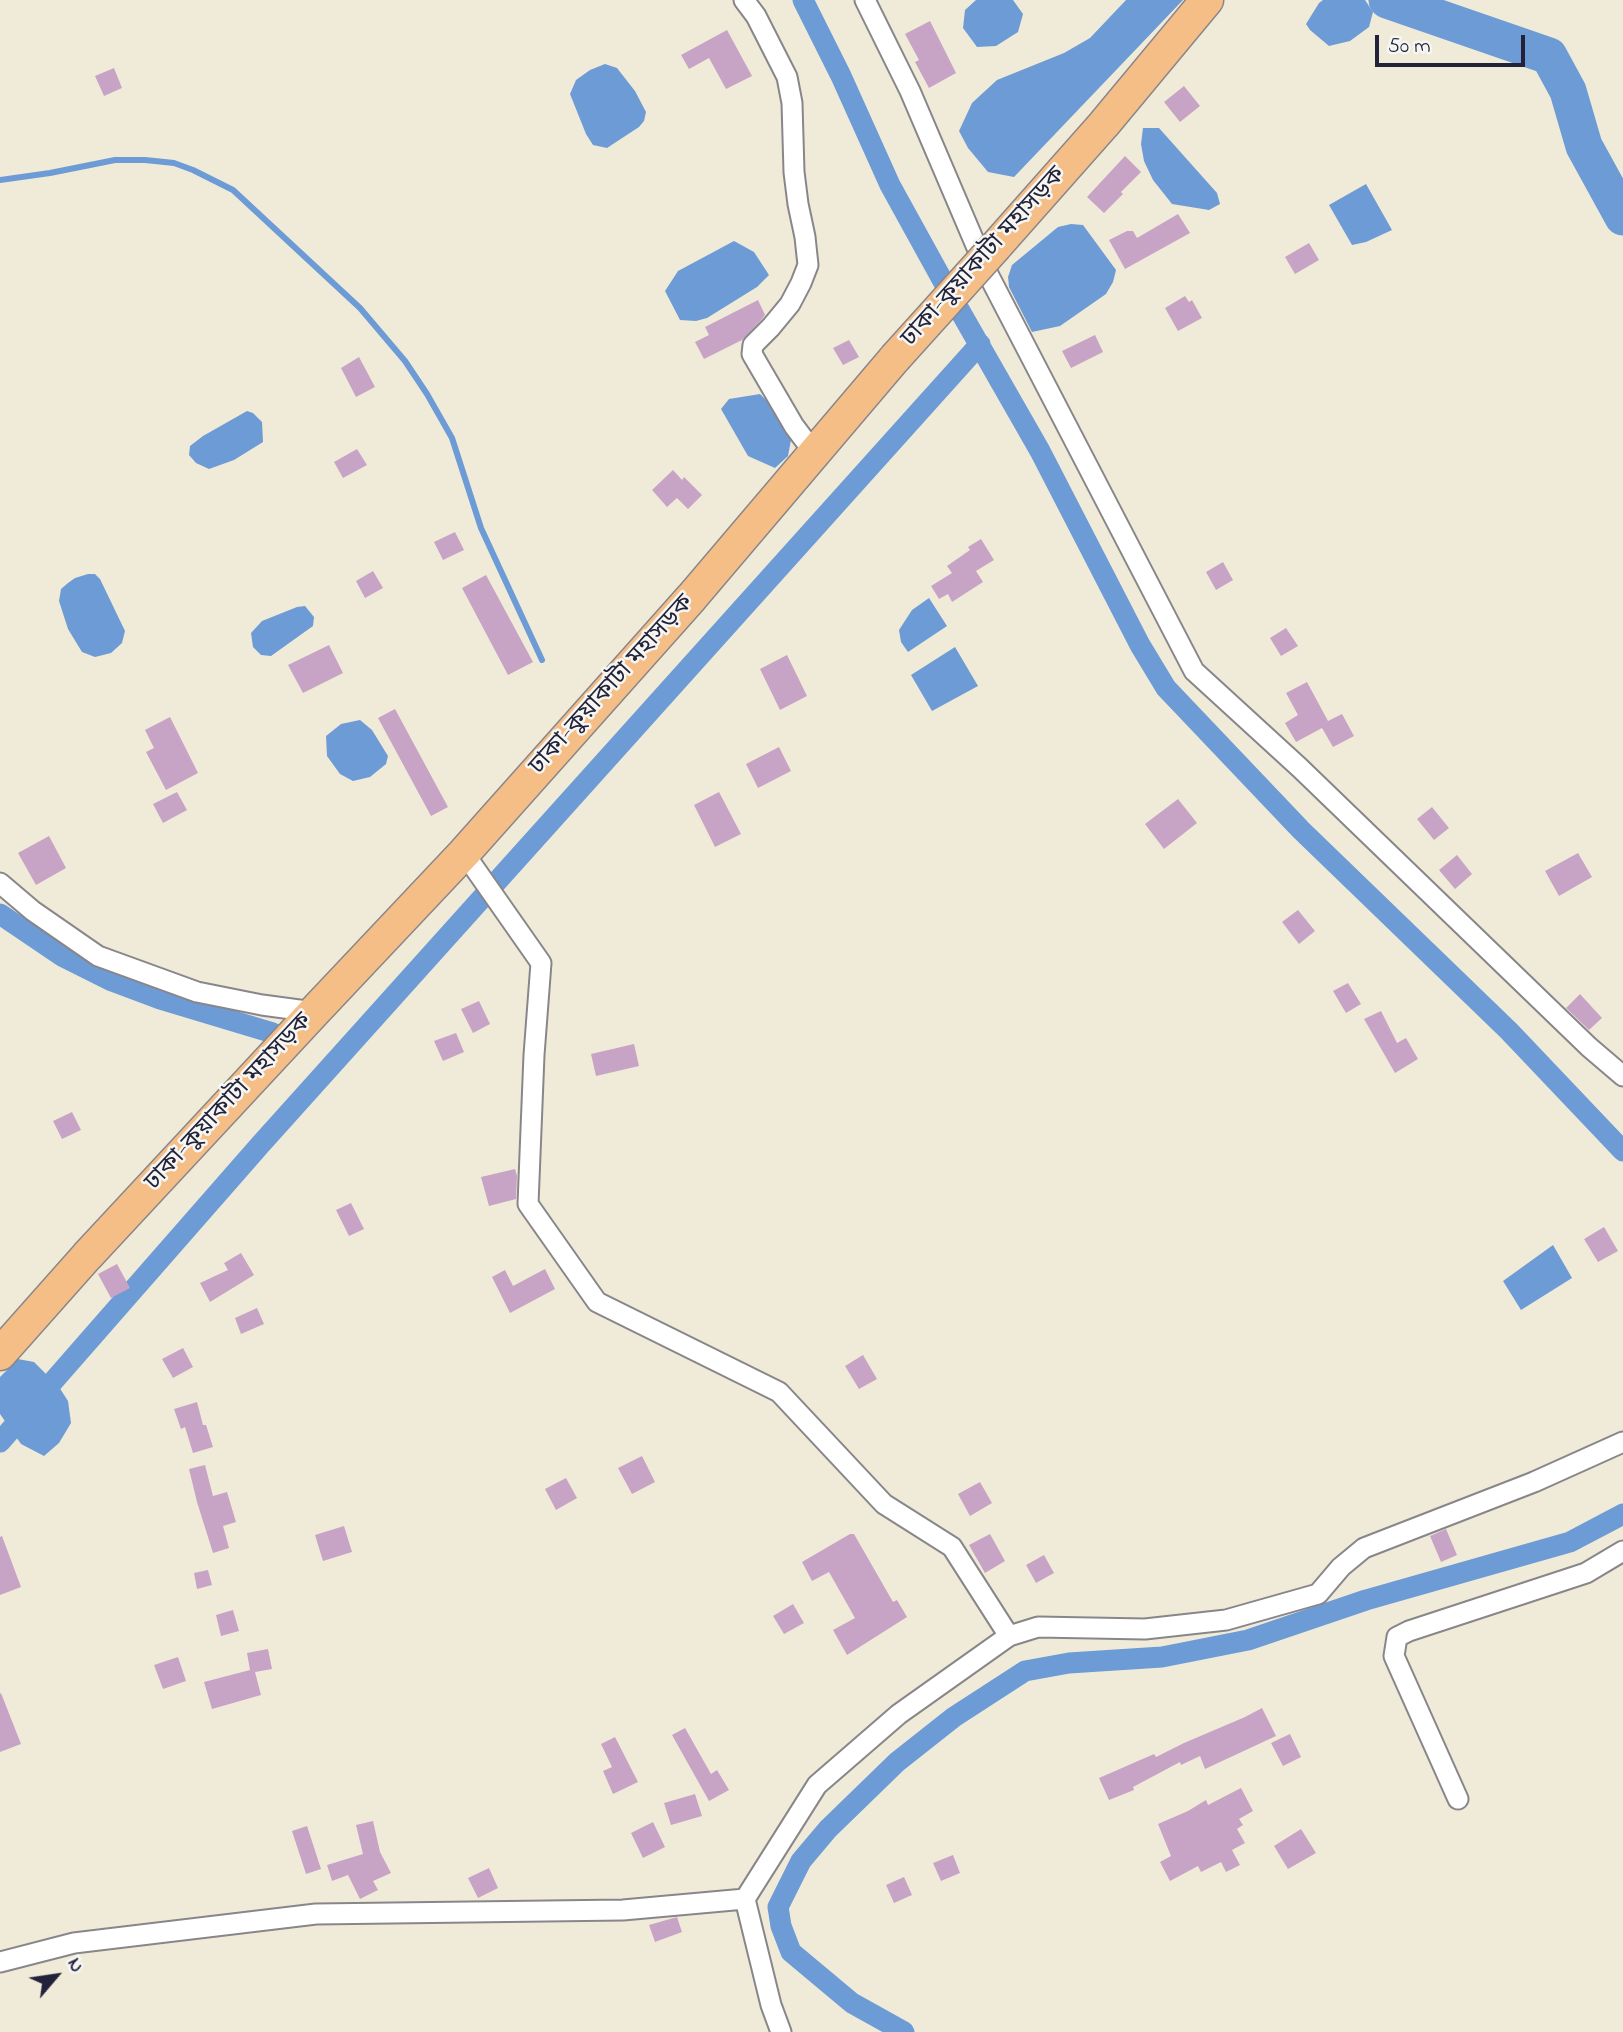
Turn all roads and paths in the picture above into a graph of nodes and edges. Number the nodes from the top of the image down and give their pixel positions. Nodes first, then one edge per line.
1 (744, 0) edge
2 (865, 0) edge
3 (1207, 0) edge
4 (815, 454) junction
5 (464, 853) junction
6 (0, 883) edge
7 (314, 1012) junction
8 (1623, 1076) edge
9 (0, 1354) edge
10 (1623, 1442) edge
11 (1623, 1551) edge
12 (1010, 1636) junction
13 (1458, 1799) dead end
14 (745, 1899) junction
15 (0, 1962) edge
16 (782, 2032) edge

1 - 4 street
2 - 8 street
3 - 4 main road, ঢাকা-কুয়াকাটা মহাসড়ক, bridge
4 - 5 main road, ঢাকা-কুয়াকাটা মহাসড়ক
5 - 7 main road, ঢাকা-কুয়াকাটা মহাসড়ক
5 - 12 street
6 - 7 street
7 - 9 main road, ঢাকা-কুয়াকাটা মহাসড়ক
10 - 12 street
11 - 13 street
12 - 14 street
14 - 15 street
14 - 16 street

